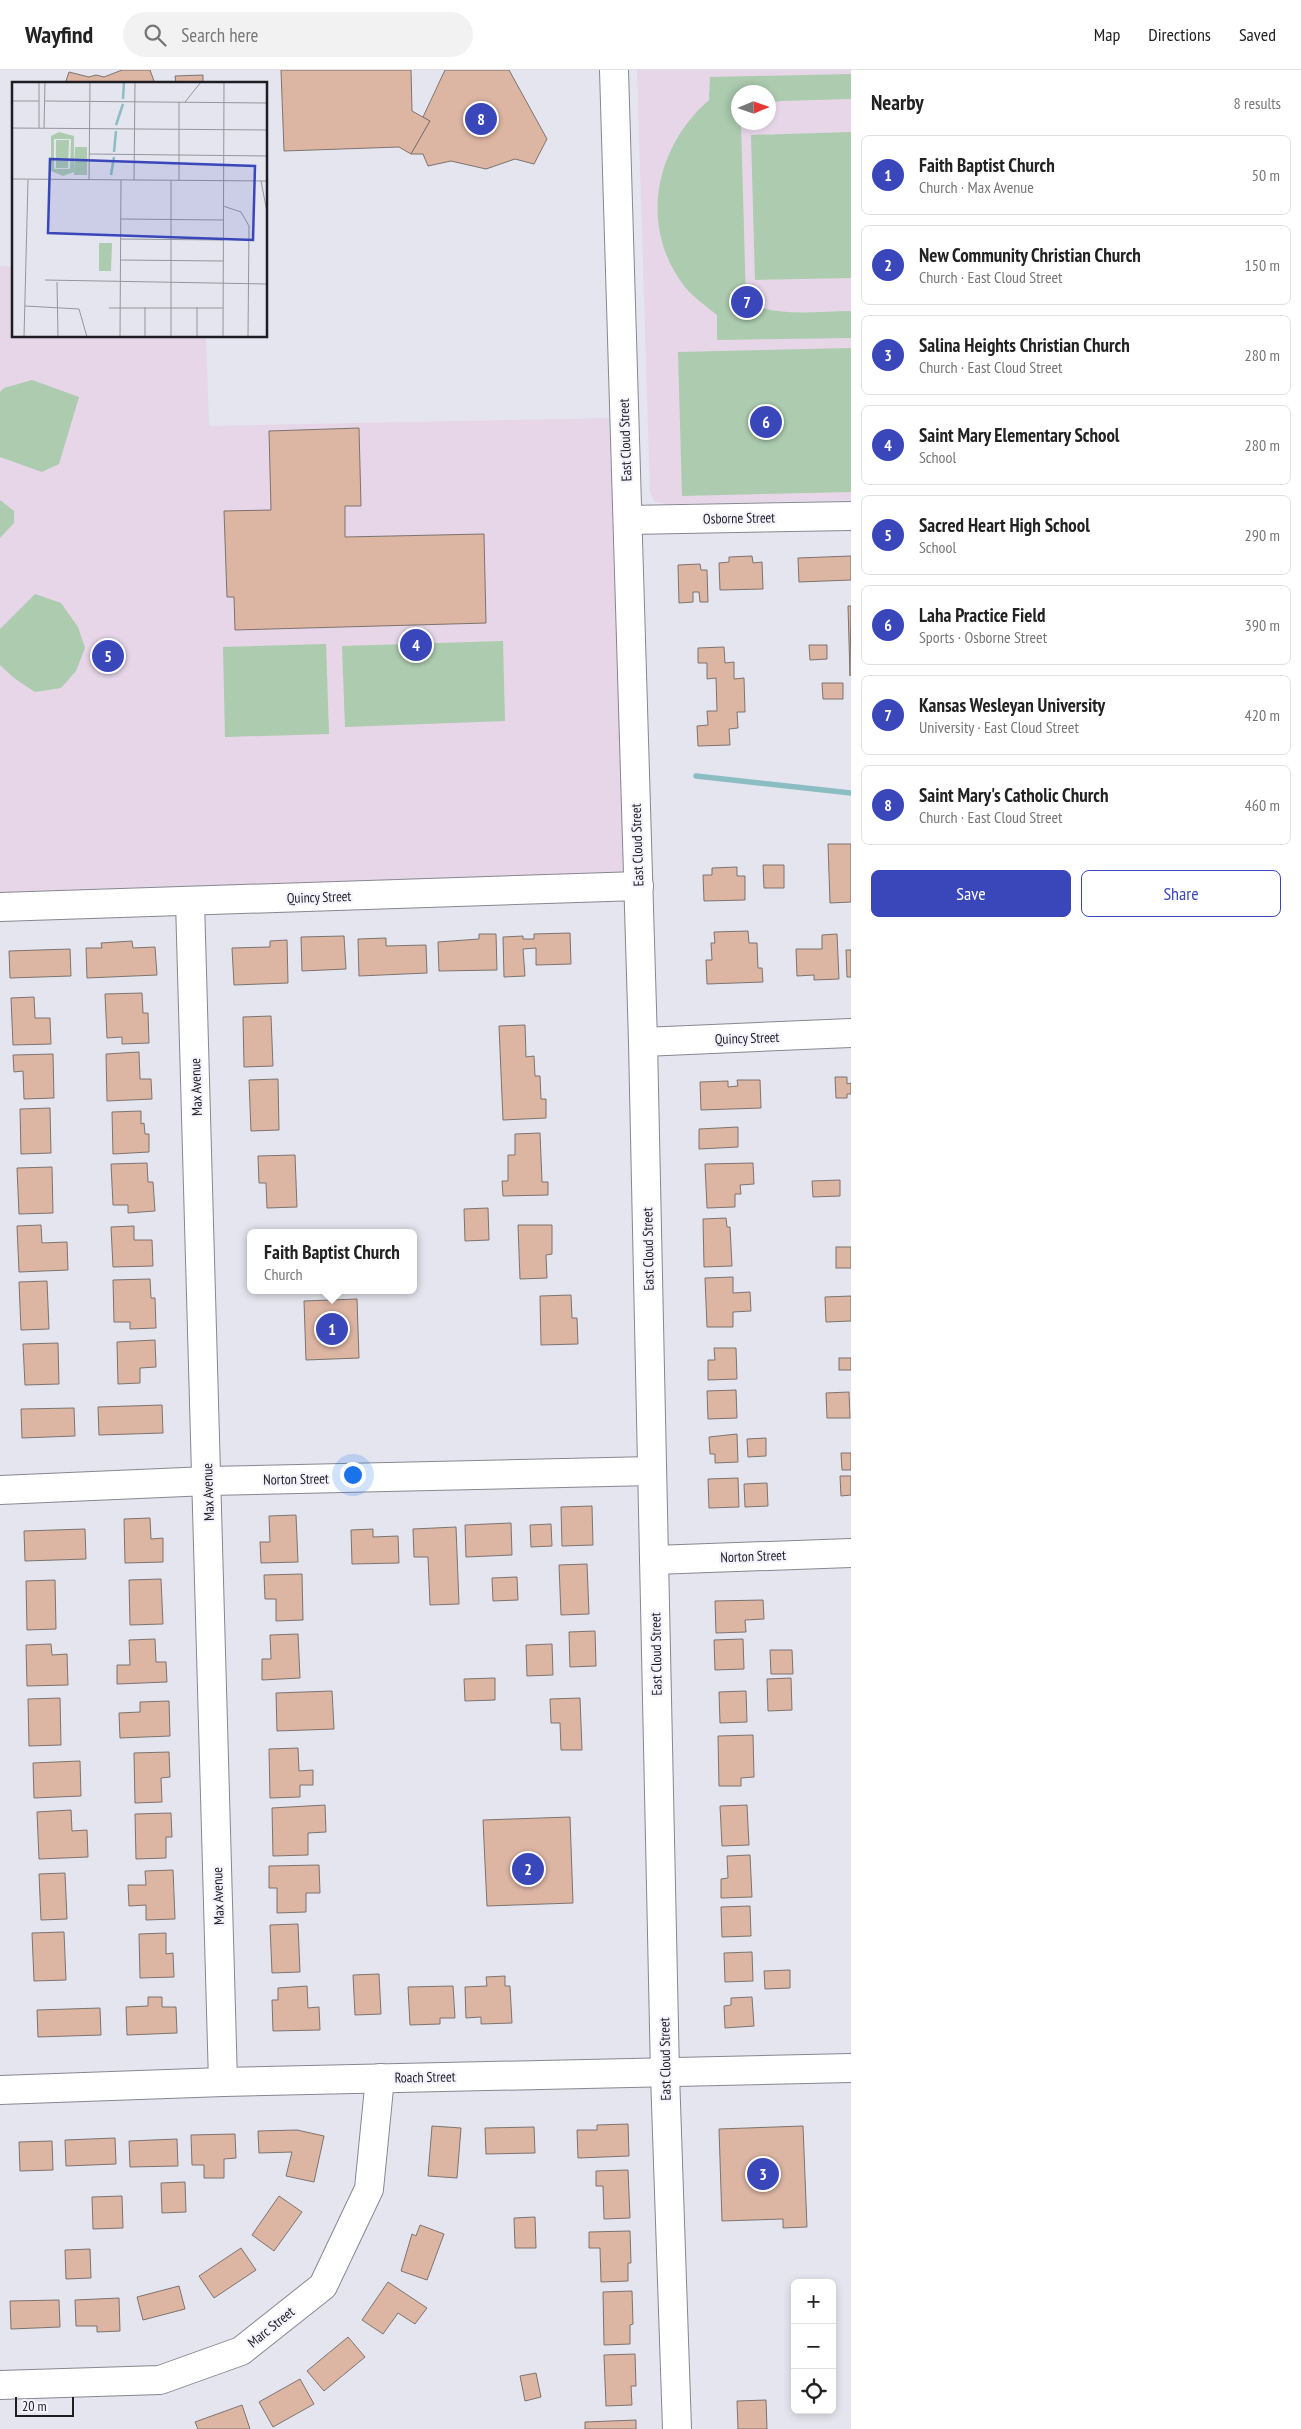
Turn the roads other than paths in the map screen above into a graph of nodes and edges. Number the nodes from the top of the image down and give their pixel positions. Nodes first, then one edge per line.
1 (614, 70) edge
2 (851, 516) edge
3 (628, 520) junction
4 (639, 886) junction
5 (190, 901) junction
6 (0, 907) edge
7 (851, 1033) edge
8 (644, 1042) junction
9 (652, 1470) junction
10 (208, 1481) junction
11 (0, 1490) edge
12 (851, 1552) edge
13 (654, 1560) junction
14 (851, 2068) edge
15 (665, 2074) junction
16 (380, 2078) junction
17 (223, 2082) junction
18 (0, 2090) edge
19 (0, 2385) edge
20 (677, 2429) edge

1 - 3 street, East Cloud Street
2 - 3 street, Osborne Street
3 - 4 street, East Cloud Street
4 - 5 street, Quincy Street
4 - 8 street, East Cloud Street
5 - 6 street, Quincy Street
5 - 10 street, Max Avenue
7 - 8 street, Quincy Street
8 - 9 street, East Cloud Street
9 - 10 street, Norton Street
9 - 13 street, East Cloud Street
10 - 11 street, Norton Street
10 - 17 street, Max Avenue
12 - 13 street, Norton Street
13 - 15 street, East Cloud Street
14 - 15 street, Roach Street
15 - 16 street, Roach Street
15 - 20 street, East Cloud Street
16 - 17 street, Roach Street
16 - 19 street, Marc Street
17 - 18 street, Roach Street

